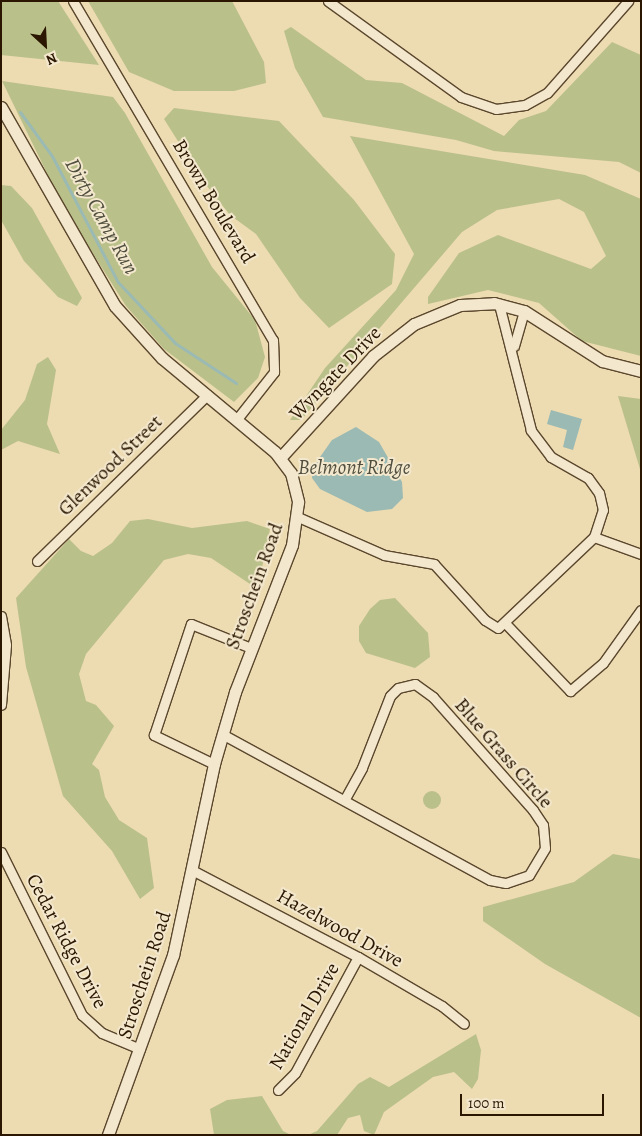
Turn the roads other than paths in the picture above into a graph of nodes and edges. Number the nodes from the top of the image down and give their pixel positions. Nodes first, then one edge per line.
1 (73, 1) edge
2 (328, 1) edge
3 (628, 1) edge
4 (1, 107) edge
5 (499, 304) junction
6 (524, 311) junction
7 (513, 353) junction
8 (641, 371) edge
9 (207, 395) junction
10 (236, 419) junction
11 (280, 458) junction
12 (298, 517) junction
13 (594, 537) junction
14 (641, 554) edge
15 (37, 561) dead end
16 (641, 610) edge
17 (1, 616) edge
18 (506, 624) junction
19 (251, 648) junction
20 (3, 674) edge
21 (1, 705) edge
22 (222, 734) junction
23 (214, 764) junction
24 (345, 799) junction
25 (1, 852) edge
26 (194, 871) junction
27 (358, 958) junction
28 (464, 1024) dead end
29 (140, 1049) junction
30 (278, 1090) dead end
31 (108, 1135) edge

1 - 10 street, Brown Boulevard
2 - 3 street
4 - 9 street, Stroschein Road
5 - 6 street, Wyngate Drive
5 - 7 street
5 - 11 street, Wyngate Drive
6 - 7 street
6 - 8 street, Wyngate Drive
7 - 13 street
9 - 10 street, Stroschein Road
9 - 15 street, Glenwood Street
10 - 11 street, Stroschein Road
11 - 12 street, Stroschein Road
12 - 18 street
12 - 19 street, Stroschein Road
13 - 14 street
13 - 18 street
16 - 18 street
17 - 20 street
19 - 22 street, Stroschein Road
19 - 23 street
20 - 21 street
22 - 23 street, Stroschein Road
22 - 24 street, Blue Grass Circle
23 - 26 street, Stroschein Road
24 - 24 street, Blue Grass Circle
25 - 29 street, Cedar Ridge Drive
26 - 27 street, Hazelwood Drive
26 - 29 street, Stroschein Road
27 - 28 street, Hazelwood Drive
27 - 30 street, National Drive
29 - 31 street, Stroschein Road

